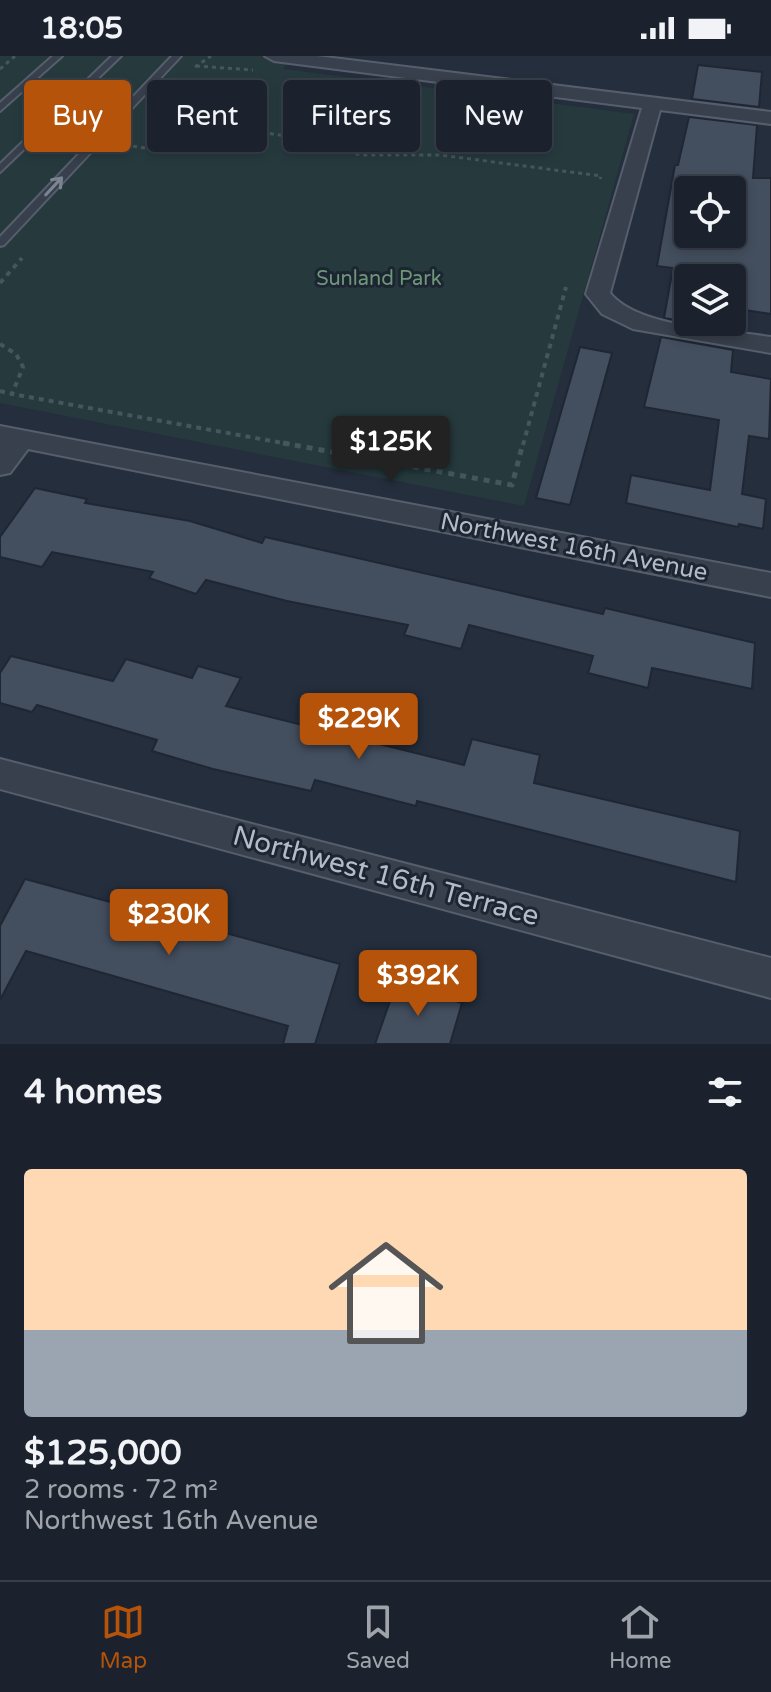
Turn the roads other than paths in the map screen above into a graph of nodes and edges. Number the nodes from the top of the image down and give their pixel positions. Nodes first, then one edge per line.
1 (58, 56) edge
2 (117, 56) edge
3 (177, 56) edge
4 (274, 56) edge
5 (308, 58) edge
6 (652, 104) junction
7 (0, 108) edge
8 (771, 118) edge
9 (0, 169) edge
10 (0, 243) edge
11 (771, 345) edge
12 (10, 437) edge
13 (0, 466) edge
14 (771, 585) edge
15 (0, 774) edge
16 (771, 978) edge

1 - 7 lane
2 - 9 lane
10 -> 3 lane
4 - 5 street
5 - 6 street
6 - 8 street
6 - 11 street
12 - 13 street
12 - 14 street, Northwest 16th Avenue
15 - 16 street, Northwest 16th Terrace

